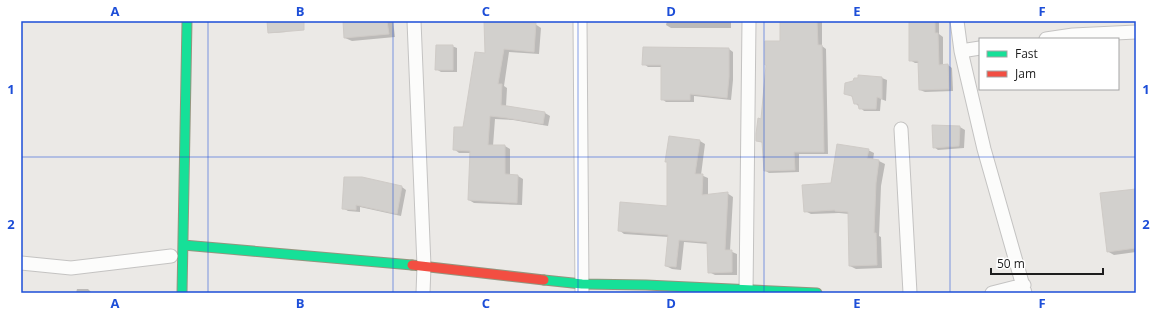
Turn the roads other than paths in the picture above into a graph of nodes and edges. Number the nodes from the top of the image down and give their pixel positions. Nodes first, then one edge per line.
1 (187, 21) edge
2 (414, 21) edge
3 (580, 21) edge
4 (750, 21) edge
5 (957, 21) edge
6 (1121, 27) edge
7 (1136, 32) edge
8 (1053, 38) edge
9 (979, 48) edge
10 (961, 51) junction
11 (901, 129) dead end
12 (183, 245) junction
13 (171, 256) dead end
14 (21, 263) edge
15 (424, 266) junction
16 (582, 288) edge
17 (1025, 289) edge
18 (746, 291) edge
19 (182, 293) edge
20 (423, 293) edge
21 (817, 293) edge
22 (910, 293) edge
23 (992, 293) edge

1 - 12 street
2 - 15 street
3 - 16 street
4 - 18 street
5 - 10 street
6 - 7 street
6 - 8 street
9 - 10 street
10 - 17 street
11 - 22 street
12 - 15 street
12 - 19 street
13 - 14 street
15 - 16 street
15 - 20 street
16 - 18 street
17 - 23 street
18 - 21 street

